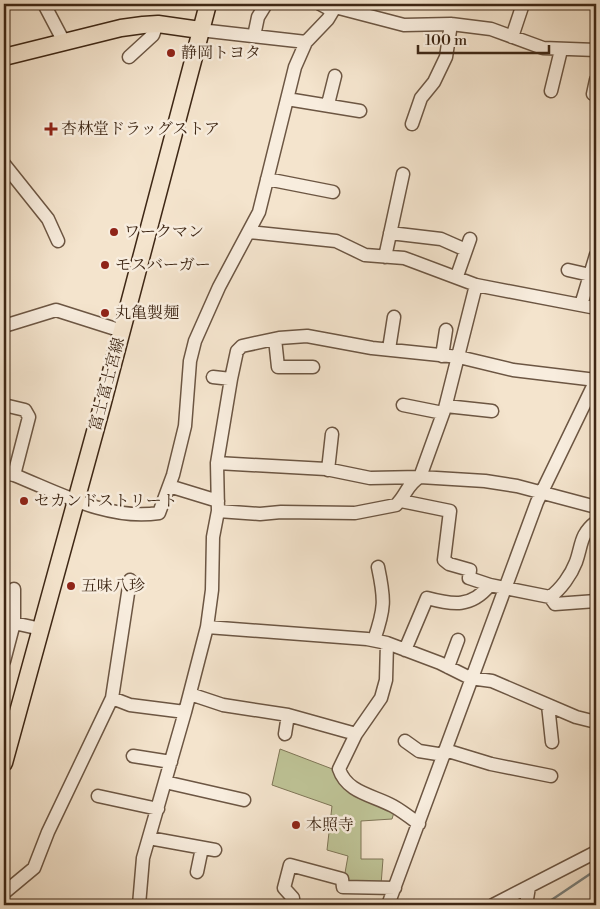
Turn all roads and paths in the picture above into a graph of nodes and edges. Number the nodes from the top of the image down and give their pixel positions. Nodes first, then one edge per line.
1 (44, 4) edge
2 (208, 4) edge
3 (266, 4) edge
4 (320, 4) edge
5 (523, 4) edge
6 (335, 7) edge
7 (53, 10) edge
8 (157, 24) junction
9 (451, 24) junction
10 (200, 30) junction
11 (254, 36) junction
12 (512, 38) junction
13 (64, 42) junction
14 (306, 42) junction
15 (561, 50) junction
16 (596, 50) edge
17 (4, 57) edge
18 (129, 57) dead end
19 (335, 76) dead end
20 (596, 80) edge
21 (551, 91) dead end
22 (593, 94) dead end
23 (287, 99) junction
24 (328, 104) junction
25 (360, 111) dead end
26 (412, 124) dead end
27 (4, 164) edge
28 (403, 174) dead end
29 (267, 179) junction
30 (333, 192) dead end
31 (250, 232) junction
32 (390, 233) junction
33 (58, 241) dead end
34 (596, 255) edge
35 (385, 257) junction
36 (568, 270) dead end
37 (590, 275) junction
38 (457, 276) junction
39 (476, 285) junction
40 (582, 305) junction
41 (596, 308) edge
42 (394, 317) dead end
43 (4, 326) edge
44 (446, 330) dead end
45 (122, 331) junction
46 (275, 339) junction
47 (389, 349) junction
48 (442, 356) junction
49 (459, 357) junction
50 (313, 367) dead end
51 (212, 378) dead end
52 (231, 379) junction
53 (596, 380) edge
54 (4, 405) edge
55 (403, 405) dead end
56 (445, 409) junction
57 (492, 411) dead end
58 (332, 434) dead end
59 (217, 462) junction
60 (328, 470) junction
61 (9, 474) edge
62 (420, 477) junction
63 (169, 486) junction
64 (541, 493) junction
65 (75, 499) junction
66 (401, 501) junction
67 (218, 506) junction
68 (596, 507) edge
69 (596, 522) edge
70 (378, 567) dead end
71 (130, 580) dead end
72 (490, 585) junction
73 (506, 588) junction
74 (14, 590) dead end
75 (550, 597) junction
76 (596, 602) edge
77 (14, 623) junction
78 (207, 627) junction
79 (41, 629) junction
80 (458, 640) dead end
81 (380, 642) junction
82 (405, 650) junction
83 (4, 662) edge
84 (448, 667) junction
85 (470, 678) junction
86 (190, 694) junction
87 (112, 698) junction
88 (548, 705) junction
89 (186, 712) junction
90 (288, 715) junction
91 (596, 722) edge
92 (285, 734) dead end
93 (356, 734) junction
94 (405, 741) dead end
95 (552, 742) dead end
96 (444, 752) junction
97 (132, 756) dead end
98 (171, 762) junction
99 (4, 763) edge
100 (551, 776) dead end
101 (166, 782) junction
102 (98, 796) dead end
103 (244, 800) dead end
104 (158, 809) junction
105 (419, 824) junction
106 (149, 838) junction
107 (596, 852) edge
108 (197, 872) dead end
109 (529, 887) junction
110 (394, 888) junction
111 (4, 893) edge
112 (140, 905) edge
113 (293, 905) edge
114 (388, 905) edge
115 (493, 905) edge
116 (526, 905) edge

1 - 7 street
2 - 10 main road, 富士富士宮線
3 - 11 street
4 - 6 street
5 - 12 street
6 - 9 street
6 - 14 street
7 - 13 street
8 - 10 main road
8 - 13 main road
8 - 18 street
9 - 12 street
9 - 26 street
10 - 11 street
10 - 45 main road, 富士富士宮線
11 - 14 street
12 - 15 street
13 - 17 main road
14 - 23 street
15 - 16 street
15 - 21 street
19 - 24 street
20 - 22 street
23 - 24 street
23 - 29 street
24 - 25 street
27 - 33 street
28 - 32 street
29 - 30 street
29 - 31 street
31 - 35 street
31 - 63 street
32 - 35 street
32 - 38 street
34 - 37 street
35 - 38 street
36 - 37 street
37 - 40 street
38 - 39 street
39 - 40 street
39 - 49 street
40 - 41 street
42 - 47 street
43 - 45 street
44 - 48 street
45 - 65 main road, 富士富士宮線
46 - 47 street
46 - 50 street
46 - 52 street
47 - 48 street
48 - 49 street
49 - 53 street
49 - 56 street
51 - 52 street
52 - 59 street
53 - 64 street
54 - 61 street
55 - 56 street
56 - 57 street
56 - 62 street
58 - 60 street
59 - 60 street
59 - 67 street
60 - 62 street
61 - 65 street
62 - 64 street
62 - 66 street
63 - 65 street
63 - 67 street
64 - 68 street
64 - 73 street
65 - 79 main road, 富士富士宮線
66 - 67 street
66 - 72 street
67 - 78 street
69 - 75 street
70 - 81 street
71 - 87 street
72 - 73 street
72 - 82 street
73 - 75 street
73 - 85 street
74 - 77 street
75 - 76 street
77 - 79 street
77 - 83 street
78 - 81 street
78 - 86 street
79 - 99 main road, 富士富士宮線
80 - 84 street
81 - 82 street
81 - 93 street
82 - 84 street
84 - 85 street
85 - 88 street
85 - 96 street
86 - 89 street
86 - 90 street
87 - 89 street
87 - 111 street
88 - 91 street
88 - 95 street
89 - 98 street
90 - 92 street
90 - 93 street
93 - 105 street
94 - 96 street
96 - 100 street
96 - 105 street
97 - 98 street
98 - 101 street
101 - 103 street
101 - 104 street
102 - 104 street
104 - 106 street
105 - 110 street
106 - 108 street
106 - 112 street
107 - 109 street
109 - 115 street
109 - 116 street
110 - 113 street
110 - 114 street

